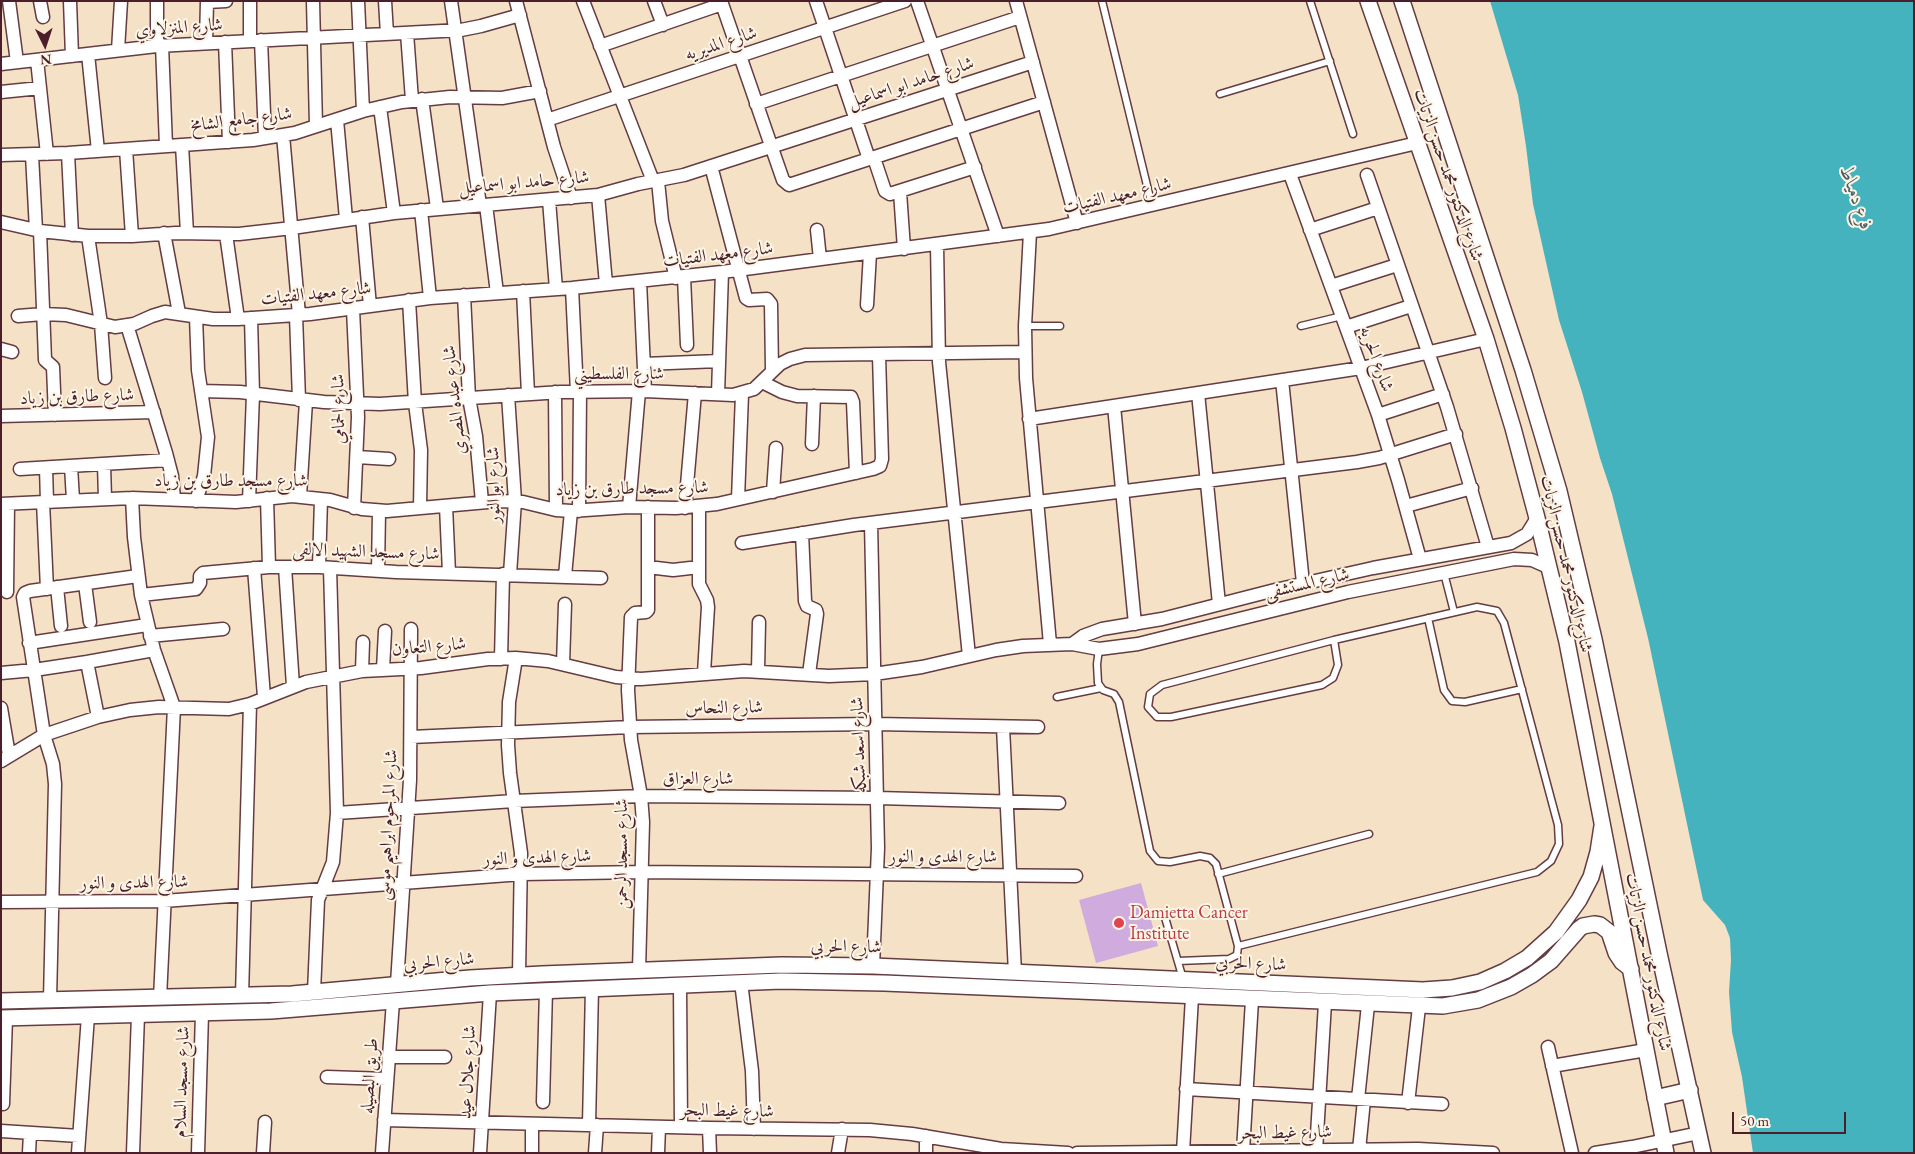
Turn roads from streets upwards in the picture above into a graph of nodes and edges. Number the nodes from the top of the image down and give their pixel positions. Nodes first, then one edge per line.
1 (9, 1) edge
2 (40, 1) edge
3 (70, 1) edge
4 (120, 1) edge
5 (157, 1) edge
6 (226, 1) edge
7 (250, 1) edge
8 (313, 1) edge
9 (358, 1) edge
10 (385, 1) edge
11 (451, 1) edge
12 (516, 1) edge
13 (583, 1) edge
14 (654, 1) edge
15 (816, 1) edge
16 (905, 1) edge
17 (917, 1) edge
18 (1016, 1) edge
19 (1368, 1) edge
20 (1402, 1) edge
21 (207, 2) edge
22 (721, 3) edge
23 (520, 15) junction
24 (43, 17) dead end
25 (1020, 17) junction
26 (663, 25) junction
27 (825, 28) junction
28 (454, 30) junction
29 (407, 33) junction
30 (387, 34) junction
31 (359, 35) junction
32 (314, 38) junction
33 (255, 41) junction
34 (225, 42) junction
35 (206, 43) junction
36 (159, 45) junction
37 (600, 46) junction
38 (933, 46) junction
39 (118, 50) junction
40 (88, 54) junction
41 (72, 56) junction
42 (740, 56) junction
43 (37, 60) junction
44 (17, 62) junction
45 (1033, 62) junction
46 (1, 64) edge
47 (841, 76) junction
48 (40, 88) junction
49 (948, 89) junction
50 (540, 91) junction
51 (1, 92) edge
52 (620, 96) junction
53 (464, 97) junction
54 (417, 100) junction
55 (1044, 102) junction
56 (756, 104) junction
57 (380, 106) junction
58 (363, 111) junction
59 (856, 119) junction
60 (337, 120) junction
61 (547, 120) junction
62 (316, 126) junction
63 (961, 128) junction
64 (283, 135) junction
65 (265, 138) junction
66 (229, 142) junction
67 (1417, 143) junction
68 (182, 145) junction
69 (166, 146) junction
70 (771, 147) junction
71 (126, 149) junction
72 (98, 151) junction
73 (68, 153) junction
74 (47, 154) junction
75 (1, 155) edge
76 (32, 155) junction
77 (872, 158) junction
78 (711, 166) junction
79 (975, 167) junction
80 (1290, 174) junction
81 (1367, 175) dead end
82 (655, 181) junction
83 (900, 192) junction
84 (598, 194) junction
85 (572, 198) junction
86 (549, 200) junction
87 (483, 205) junction
88 (437, 208) junction
89 (1378, 208) junction
90 (421, 210) junction
91 (394, 213) junction
92 (362, 217) junction
93 (346, 219) junction
94 (1, 222) edge
95 (1077, 223) junction
96 (292, 228) junction
97 (38, 230) junction
98 (817, 230) dead end
99 (1310, 230) junction
100 (1030, 232) junction
101 (164, 233) junction
102 (187, 233) junction
103 (226, 234) junction
104 (72, 235) junction
105 (88, 236) junction
106 (132, 236) junction
107 (998, 236) junction
108 (937, 244) junction
109 (904, 249) junction
110 (870, 253) junction
111 (820, 260) junction
112 (1397, 264) junction
113 (739, 270) junction
114 (722, 272) junction
115 (680, 277) junction
116 (640, 282) junction
117 (606, 284) junction
118 (1331, 286) junction
119 (572, 288) junction
120 (556, 289) junction
121 (523, 291) junction
122 (497, 292) junction
123 (464, 295) junction
124 (430, 298) junction
125 (409, 300) junction
126 (867, 305) dead end
127 (370, 306) junction
128 (1411, 306) junction
129 (353, 309) junction
130 (179, 313) junction
131 (43, 314) junction
132 (298, 315) junction
133 (18, 316) dead end
134 (196, 316) junction
135 (244, 319) junction
136 (1344, 322) junction
137 (102, 324) junction
138 (127, 326) junction
139 (1486, 339) junction
140 (687, 346) dead end
141 (1025, 352) junction
142 (1428, 353) junction
143 (938, 354) junction
144 (879, 355) junction
145 (719, 362) junction
146 (644, 364) junction
147 (1361, 368) junction
148 (772, 370) junction
149 (105, 378) dead end
150 (1282, 380) junction
151 (762, 382) junction
152 (201, 391) junction
153 (642, 391) junction
154 (555, 392) junction
155 (579, 392) junction
156 (695, 393) junction
157 (1198, 393) junction
158 (253, 394) junction
159 (528, 394) junction
160 (718, 394) junction
161 (742, 394) junction
162 (1443, 394) junction
163 (508, 395) junction
164 (814, 396) junction
165 (469, 398) junction
166 (302, 400) junction
167 (416, 403) junction
168 (358, 404) junction
169 (1114, 406) junction
170 (154, 412) junction
171 (55, 415) junction
172 (1378, 415) junction
173 (1, 416) edge
174 (1029, 419) junction
175 (1456, 434) junction
176 (812, 444) dead end
177 (776, 448) dead end
178 (1390, 454) junction
179 (358, 457) junction
180 (389, 459) dead end
181 (168, 460) junction
182 (104, 464) junction
183 (71, 466) junction
184 (46, 468) junction
185 (20, 470) dead end
186 (1292, 471) junction
187 (856, 473) junction
188 (1207, 482) junction
189 (1472, 488) junction
190 (773, 492) junction
191 (1122, 492) junction
192 (300, 496) junction
193 (132, 498) junction
194 (267, 498) junction
195 (105, 499) junction
196 (174, 499) junction
197 (321, 499) junction
198 (73, 500) junction
199 (738, 500) junction
200 (196, 501) junction
201 (249, 501) junction
202 (515, 501) junction
203 (45, 502) junction
204 (482, 502) junction
205 (1037, 503) junction
206 (4, 504) edge
207 (446, 506) junction
208 (1406, 506) junction
209 (630, 507) junction
210 (648, 507) junction
211 (699, 507) junction
212 (354, 508) junction
213 (420, 508) junction
214 (685, 508) junction
215 (556, 510) junction
216 (379, 511) junction
217 (575, 511) junction
218 (954, 513) junction
219 (1537, 518) junction
220 (871, 523) junction
221 (802, 533) junction
222 (742, 543) dead end
223 (1488, 547) junction
224 (1439, 556) junction
225 (1420, 559) junction
226 (269, 567) junction
227 (285, 567) junction
228 (648, 567) junction
229 (699, 567) junction
230 (254, 568) junction
231 (324, 568) junction
232 (1550, 568) junction
233 (378, 571) junction
234 (4, 573) edge
235 (449, 573) junction
236 (1444, 573) junction
237 (507, 574) junction
238 (138, 576) junction
239 (565, 576) junction
240 (601, 578) dead end
241 (1303, 583) junction
242 (84, 584) junction
243 (52, 588) junction
244 (7, 592) dead end
245 (141, 596) junction
246 (565, 604) dead end
247 (1219, 604) junction
248 (90, 622) dead end
249 (759, 622) dead end
250 (1135, 624) junction
251 (61, 626) dead end
252 (223, 629) dead end
253 (412, 629) dead end
254 (149, 631) junction
255 (385, 631) dead end
256 (364, 642) dead end
257 (29, 643) junction
258 (1050, 644) junction
259 (1072, 644) junction
260 (154, 650) junction
261 (969, 656) junction
262 (516, 658) junction
263 (502, 659) junction
264 (87, 662) junction
265 (563, 664) junction
266 (410, 668) junction
267 (383, 669) junction
268 (34, 670) junction
269 (362, 671) junction
270 (758, 671) junction
271 (1, 673) edge
272 (704, 673) junction
273 (809, 674) junction
274 (874, 674) junction
275 (333, 676) junction
276 (629, 678) junction
277 (293, 686) junction
278 (264, 697) junction
279 (250, 704) junction
280 (174, 707) junction
281 (1, 708) edge
282 (98, 717) junction
283 (875, 724) junction
284 (630, 727) junction
285 (1002, 727) junction
286 (1038, 727) dead end
287 (508, 732) junction
288 (44, 735) junction
289 (410, 737) junction
290 (5, 758) edge
291 (641, 796) junction
292 (878, 798) junction
293 (514, 801) junction
294 (1006, 802) junction
295 (1058, 803) dead end
296 (408, 808) junction
297 (337, 813) junction
298 (1602, 826) junction
299 (641, 872) junction
300 (522, 874) junction
301 (878, 874) junction
302 (1011, 875) junction
303 (1076, 876) dead end
304 (403, 883) junction
305 (321, 890) junction
306 (245, 895) junction
307 (1, 902) edge
308 (52, 902) junction
309 (164, 902) junction
310 (873, 966) junction
311 (1631, 969) junction
312 (639, 970) junction
313 (608, 971) junction
314 (1015, 973) junction
315 (520, 975) junction
316 (1493, 976) junction
317 (741, 982) junction
318 (397, 984) junction
319 (680, 985) junction
320 (608, 987) junction
321 (592, 988) junction
322 (546, 990) junction
323 (314, 992) junction
324 (1500, 992) junction
325 (490, 993) junction
326 (270, 994) junction
327 (242, 996) junction
328 (1192, 997) junction
329 (160, 998) junction
330 (50, 1000) junction
331 (1252, 1000) junction
332 (393, 1001) junction
333 (1, 1002) edge
334 (1325, 1003) junction
335 (1368, 1004) junction
336 (1419, 1007) junction
337 (271, 1011) junction
338 (202, 1013) junction
339 (138, 1015) junction
340 (88, 1016) junction
341 (4, 1018) edge
342 (1548, 1047) dead end
343 (1646, 1050) junction
344 (389, 1057) junction
345 (445, 1057) dead end
346 (1552, 1066) junction
347 (327, 1077) dead end
348 (388, 1079) junction
349 (1186, 1089) junction
350 (1690, 1090) junction
351 (1247, 1093) junction
352 (1319, 1097) junction
353 (1655, 1098) junction
354 (1361, 1100) junction
355 (543, 1102) dead end
356 (1408, 1102) junction
357 (4, 1104) dead end
358 (1442, 1104) dead end
359 (384, 1120) junction
360 (265, 1122) dead end
361 (482, 1123) junction
362 (532, 1124) junction
363 (593, 1125) junction
364 (659, 1127) junction
365 (681, 1128) junction
366 (710, 1128) junction
367 (754, 1129) junction
368 (842, 1129) junction
369 (1, 1131) edge
370 (30, 1133) junction
371 (1699, 1133) junction
372 (79, 1136) junction
373 (926, 1136) junction
374 (1664, 1147) edge
375 (989, 1150) edge
376 (1243, 1151) junction
377 (1316, 1151) junction
378 (1352, 1151) edge
379 (1443, 1151) edge
380 (1183, 1152) edge
381 (1259, 1152) edge
382 (28, 1153) edge
383 (78, 1153) edge
384 (133, 1153) edge
385 (198, 1153) edge
386 (264, 1153) edge
387 (382, 1153) edge
388 (480, 1153) edge
389 (532, 1153) edge
390 (595, 1153) edge
391 (658, 1153) edge
392 (710, 1153) edge
393 (838, 1153) edge
394 (926, 1153) edge
395 (1047, 1153) edge
396 (1068, 1153) edge
397 (1077, 1153) edge
398 (1494, 1153) edge
399 (1572, 1153) edge
400 (1596, 1153) edge
401 (1702, 1153) edge

1 - 44 street
2 - 24 street
3 - 41 street
4 - 39 street
5 - 36 street
6 - 21 street
7 - 33 street
8 - 32 street
9 - 31 street
10 - 30 street
11 - 28 street
12 - 23 street
13 - 37 street
14 - 26 street
15 - 27 street
16 - 27 street, شارع المديريه
17 - 38 street
18 - 25 street
19 - 67 street, شارع الدكتور محمد حسن الزيات
20 - 350 street, شارع الدكتور محمد حسن الزيات
21 - 35 street
22 - 26 street
22 - 42 street
23 - 28 street, شارع المنزلاوي
23 - 50 street
25 - 38 street
25 - 45 street
26 - 37 street
27 - 42 street, شارع المديريه
27 - 47 street
28 - 29 street, شارع المنزلاوي
28 - 53 street
29 - 30 street, شارع المنزلاوي
29 - 54 street
30 - 31 street, شارع المنزلاوي
31 - 32 street, شارع المنزلاوي
31 - 58 street
32 - 33 street, شارع المنزلاوي
32 - 62 street
33 - 34 street, شارع المنزلاوي
33 - 65 street
34 - 35 street, شارع المنزلاوي
34 - 66 street
35 - 36 street, شارع المنزلاوي
36 - 39 street, شارع المنزلاوي
36 - 69 street
37 - 52 street
38 - 47 street
38 - 49 street
39 - 40 street, شارع المنزلاوي
40 - 41 street, شارع المنزلاوي
40 - 72 street
41 - 43 street, شارع المنزلاوي
42 - 52 street, شارع المديريه
42 - 56 street
43 - 44 street, شارع المنزلاوي
43 - 48 street
44 - 46 street, شارع المنزلاوي
45 - 49 street, شارع حامد ابو اسماعيل
45 - 55 street
47 - 56 street
47 - 59 street
48 - 51 street
48 - 74 street
49 - 59 street, شارع حامد ابو اسماعيل
49 - 63 street
50 - 53 street, شارع جامع الشامخ
50 - 61 street
52 - 61 street, شارع المديريه
52 - 82 street
53 - 54 street, شارع جامع الشامخ
53 - 87 street
54 - 57 street, شارع جامع الشامخ
54 - 88 street
55 - 63 street
55 - 95 street
56 - 70 street
57 - 58 street, شارع جامع الشامخ
57 - 91 street
58 - 60 street, شارع جامع الشامخ
59 - 70 street, شارع حامد ابو اسماعيل
59 - 77 street
60 - 62 street, شارع جامع الشامخ
60 - 93 street
61 - 85 street
62 - 64 street, شارع جامع الشامخ
63 - 77 street
63 - 79 street
64 - 65 street, شارع جامع الشامخ
64 - 96 street
65 - 66 street, شارع جامع الشامخ
66 - 68 street, شارع جامع الشامخ
67 - 80 street, شارع معهد الفتيات
67 - 139 street, شارع الدكتور محمد حسن الزيات
68 - 69 street, شارع جامع الشامخ
68 - 102 street
69 - 71 street, شارع جامع الشامخ
70 - 77 street
70 - 78 street, شارع حامد ابو اسماعيل
71 - 72 street, شارع جامع الشامخ
71 - 106 street
72 - 73 street, شارع جامع الشامخ
73 - 74 street, شارع جامع الشامخ
73 - 104 street
74 - 76 street, شارع جامع الشامخ
75 - 76 street, شارع جامع الشامخ
76 - 97 street
77 - 83 street
78 - 82 street, شارع حامد ابو اسماعيل
78 - 113 street
79 - 83 street
79 - 107 street
80 - 95 street, شارع معهد الفتيات
80 - 99 street, شارع الحريه
81 - 89 street
82 - 84 street, شارع حامد ابو اسماعيل
82 - 115 street
83 - 109 street
84 - 85 street, شارع حامد ابو اسماعيل
84 - 117 street
85 - 86 street, شارع حامد ابو اسماعيل
86 - 87 street, شارع حامد ابو اسماعيل
86 - 120 street
87 - 88 street, شارع حامد ابو اسماعيل
87 - 122 street
88 - 90 street, شارع حامد ابو اسماعيل
89 - 99 street
89 - 112 street
90 - 91 street, شارع حامد ابو اسماعيل
90 - 124 street
91 - 92 street, شارع حامد ابو اسماعيل
92 - 93 street, شارع حامد ابو اسماعيل
92 - 127 street
93 - 96 street, شارع حامد ابو اسماعيل
94 - 97 street, شارع حامد ابو اسماعيل
95 - 100 street, شارع معهد الفتيات
96 - 103 street, شارع حامد ابو اسماعيل
96 - 132 street
97 - 104 street, شارع حامد ابو اسماعيل
97 - 131 street
98 - 111 street
99 - 118 street, شارع الحريه
100 - 107 street, شارع معهد الفتيات
100 - 141 street
101 - 102 street, شارع حامد ابو اسماعيل
101 - 106 street, شارع حامد ابو اسماعيل
101 - 130 street
102 - 103 street, شارع حامد ابو اسماعيل
103 - 135 street
104 - 105 street, شارع حامد ابو اسماعيل
105 - 106 street, شارع حامد ابو اسماعيل
105 - 137 street
107 - 108 street, شارع معهد الفتيات
108 - 109 street, شارع معهد الفتيات
108 - 143 street
109 - 110 street, شارع معهد الفتيات
110 - 111 street, شارع معهد الفتيات
110 - 126 street
111 - 113 street, شارع معهد الفتيات
112 - 118 street
112 - 128 street
113 - 114 street, شارع معهد الفتيات
113 - 148 street
114 - 115 street, شارع معهد الفتيات
114 - 145 street
115 - 116 street, شارع معهد الفتيات
115 - 140 street
116 - 117 street, شارع معهد الفتيات
116 - 146 street
117 - 119 street, شارع معهد الفتيات
118 - 136 street, شارع الحريه
119 - 120 street, شارع معهد الفتيات
119 - 155 street
120 - 121 street, شارع معهد الفتيات
121 - 122 street, شارع معهد الفتيات
121 - 159 street
122 - 123 street, شارع معهد الفتيات
123 - 124 street, شارع معهد الفتيات
123 - 165 street, شارع عبده المصري
124 - 125 street, شارع معهد الفتيات
125 - 127 street, شارع معهد الفتيات
125 - 167 street
127 - 129 street, شارع معهد الفتيات
128 - 136 street
128 - 142 street
129 - 132 street, شارع معهد الفتيات
129 - 168 street, شارع الحمامي
130 - 134 street, شارع معهد الفتيات
130 - 138 street, شارع معهد الفتيات
131 - 133 street, شارع معهد الفتيات
131 - 137 street, شارع معهد الفتيات
131 - 171 street
132 - 135 street, شارع معهد الفتيات
132 - 166 street
134 - 135 street, شارع معهد الفتيات
134 - 152 street
135 - 158 street
136 - 147 street, شارع الحريه
137 - 138 street, شارع معهد الفتيات
137 - 149 street
138 - 170 street
139 - 142 street
139 - 219 street, شارع الدكتور محمد حسن الزيات
141 - 143 street
141 - 174 street
142 - 147 street
142 - 162 street
143 - 144 street
143 - 218 street
144 - 148 street
144 - 187 street, شارع مسجد طارق بن زياد
145 - 146 street
145 - 160 street
146 - 153 street
147 - 150 street
147 - 172 street, شارع الحريه
148 - 151 street
150 - 157 street
150 - 186 street
151 - 161 street
151 - 164 street
152 - 158 street, شارع الفلسطيني
152 - 200 street
153 - 155 street, شارع الفلسطيني
153 - 156 street, شارع الفلسطيني
153 - 209 street
154 - 155 street, شارع الفلسطيني
154 - 159 street, شارع الفلسطيني
154 - 215 street
155 - 217 street
156 - 160 street, شارع الفلسطيني
156 - 214 street
157 - 169 street
157 - 188 street
158 - 166 street, شارع الفلسطيني
158 - 201 street
159 - 163 street, شارع الفلسطيني
160 - 161 street, شارع الفلسطيني
161 - 199 street
162 - 172 street
162 - 175 street
163 - 165 street, شارع الفلسطيني
163 - 202 street, شارع ابو النور
164 - 176 street
164 - 187 street
165 - 167 street, شارع الفلسطيني
165 - 204 street, شارع عبده المصري
166 - 168 street, شارع الفلسطيني
166 - 192 street
167 - 168 street, شارع الفلسطيني
167 - 213 street
168 - 179 street, شارع الحمامي
169 - 174 street
169 - 191 street
170 - 171 street, شارع طارق بن زياد
170 - 181 street
171 - 173 street, شارع طارق بن زياد
172 - 178 street, شارع الحريه
174 - 205 street
175 - 178 street
175 - 189 street
177 - 190 street
178 - 186 street
178 - 208 street, شارع الحريه
179 - 180 street
179 - 212 street, شارع الحمامي
181 - 182 street
181 - 196 street
182 - 183 street
182 - 195 street
183 - 184 street
183 - 198 street
184 - 185 street
184 - 203 street
186 - 188 street
186 - 241 street
187 - 190 street, شارع مسجد طارق بن زياد
188 - 191 street
188 - 247 street
189 - 208 street
189 - 223 street
190 - 199 street, شارع مسجد طارق بن زياد
191 - 205 street
191 - 250 street
192 - 194 street, شارع مسجد طارق بن زياد
192 - 197 street, شارع مسجد طارق بن زياد
193 - 195 street, شارع مسجد طارق بن زياد
193 - 196 street, شارع مسجد طارق بن زياد
193 - 238 street
194 - 201 street, شارع مسجد طارق بن زياد
194 - 226 street
195 - 198 street, شارع مسجد طارق بن زياد
196 - 200 street, شارع مسجد طارق بن زياد
197 - 212 street, شارع مسجد طارق بن زياد
197 - 231 street
198 - 203 street, شارع مسجد طارق بن زياد
199 - 211 street, شارع مسجد طارق بن زياد
200 - 201 street, شارع مسجد طارق بن زياد
202 - 204 street, شارع مسجد طارق بن زياد
202 - 215 street, شارع مسجد طارق بن زياد
202 - 237 street, شارع ابو النور
203 - 206 street, شارع مسجد طارق بن زياد
203 - 243 street
204 - 207 street, شارع مسجد طارق بن زياد
205 - 218 street
205 - 258 street
206 - 234 street
207 - 213 street, شارع مسجد طارق بن زياد
207 - 235 street
208 - 225 street, شارع الحريه
209 - 210 street, شارع مسجد طارق بن زياد
209 - 217 street, شارع مسجد طارق بن زياد
210 - 214 street, شارع مسجد طارق بن زياد
210 - 228 street
211 - 214 street, شارع مسجد طارق بن زياد
211 - 229 street
212 - 216 street, شارع مسجد طارق بن زياد
213 - 216 street, شارع مسجد طارق بن زياد
215 - 217 street, شارع مسجد طارق بن زياد
216 - 233 street
217 - 239 street
218 - 220 street
218 - 261 street
219 - 223 street, شارع المستشفى
219 - 232 street, شارع الدكتور محمد حسن الزيات
220 - 221 street
220 - 274 street, شارع اسعد شبكه
221 - 222 street
221 - 273 street
223 - 224 street, شارع المستشفى
224 - 225 street, شارع المستشفى
224 - 236 street
225 - 241 street, شارع المستشفى
226 - 227 street, شارع مسجد الشهيد الالفى
226 - 230 street, شارع مسجد الشهيد الالفى
227 - 231 street, شارع مسجد الشهيد الالفى
227 - 277 street
228 - 229 street
228 - 276 street, شارع مسجد الرحمن
229 - 272 street
230 - 245 street, شارع مسجد الشهيد الالفى
230 - 278 street
231 - 233 street, شارع مسجد الشهيد الالفى
231 - 275 street
232 - 236 street, شارع المستشفى
232 - 298 street, شارع الدكتور محمد حسن الزيات
233 - 235 street, شارع مسجد الشهيد الالفى
234 - 244 street
235 - 237 street, شارع مسجد الشهيد الالفى
236 - 259 street, شارع المستشفى
237 - 239 street, شارع مسجد الشهيد الالفى
237 - 263 street, شارع ابو النور
238 - 242 street
238 - 245 street
239 - 240 street, شارع مسجد الشهيد الالفى
241 - 247 street, شارع المستشفى
242 - 243 street
242 - 248 street
243 - 251 street
243 - 257 street
245 - 254 street
246 - 265 street
247 - 250 street, شارع المستشفى
249 - 270 street
250 - 259 street, شارع المستشفى
252 - 254 street
253 - 266 street, شارع المرحوم ابراهيم موسى
254 - 257 street
254 - 260 street
255 - 267 street
256 - 269 street
257 - 268 street
258 - 259 street, شارع المستشفى
258 - 261 street, شارع المستشفى
260 - 264 street
260 - 280 street
261 - 274 street, شارع المستشفى
262 - 263 street, شارع التعاون
262 - 265 street, شارع التعاون
262 - 287 street
263 - 266 street, شارع التعاون
264 - 268 street
264 - 282 street
265 - 276 street, شارع التعاون
266 - 267 street, شارع التعاون
266 - 289 street, شارع المرحوم ابراهيم موسى
267 - 269 street, شارع التعاون
268 - 271 street
268 - 288 street
269 - 275 street, شارع التعاون
270 - 272 street, شارع التعاون
270 - 273 street, شارع التعاون
272 - 276 street, شارع التعاون
273 - 274 street, شارع التعاون
274 - 283 street, شارع اسعد شبكه
275 - 277 street, شارع التعاون
275 - 297 street
276 - 284 street, شارع مسجد الرحمن
277 - 278 street, شارع التعاون
278 - 279 street, شارع التعاون
279 - 280 street, شارع التعاون
279 - 306 street
280 - 282 street, شارع التعاون
280 - 309 street
281 - 290 street
282 - 288 street, شارع التعاون
283 - 284 street, شارع النحاس
283 - 285 street, شارع النحاس
283 - 292 street, شارع اسعد شبكه
284 - 287 street, شارع النحاس
284 - 291 street, شارع مسجد الرحمن
285 - 286 street, شارع النحاس
285 - 294 street
287 - 289 street, شارع النحاس
287 - 293 street
288 - 290 street, شارع التعاون
288 - 308 street
289 - 296 street, شارع المرحوم ابراهيم موسى
291 - 292 street, شارع العزاق
291 - 293 street, شارع العزاق
291 - 299 street, شارع مسجد الرحمن
292 - 294 street, شارع العزاق
292 - 301 street, شارع اسعد شبكه
293 - 296 street, شارع العزاق
293 - 300 street
294 - 295 street, شارع العزاق
294 - 302 street
296 - 297 street, شارع العزاق
296 - 304 street, شارع المرحوم ابراهيم موسى
297 - 305 street
298 - 311 street, شارع الدكتور محمد حسن الزيات
298 - 316 street, شارع الحربي
299 - 300 street, شارع الهدى و النور
299 - 301 street, شارع الهدى و النور
299 - 312 street, شارع مسجد الرحمن
300 - 304 street, شارع الهدى و النور
300 - 315 street
301 - 302 street, شارع الهدى و النور
301 - 310 street, شارع اسعد شبكه
302 - 303 street, شارع الهدى و النور
302 - 314 street
304 - 305 street, شارع الهدى و النور
304 - 318 street, شارع المرحوم ابراهيم موسى
305 - 306 street, شارع الهدى و النور
305 - 323 street
306 - 309 street, شارع الهدى و النور
306 - 327 street
307 - 308 street, شارع الهدى و النور
308 - 309 street, شارع الهدى و النور
308 - 330 street
309 - 329 street
310 - 312 street, شارع الحربي
310 - 314 street, شارع الحربي
311 - 324 street, شارع الحربي
311 - 343 street, شارع الدكتور محمد حسن الزيات
312 - 313 street, شارع الحربي
313 - 315 street, شارع الحربي
313 - 320 street
314 - 316 street, شارع الحربي
315 - 318 street, شارع الحربي
316 - 324 street
317 - 319 street, شارع الحربي
317 - 328 street, شارع الحربي
317 - 367 street
318 - 323 street, شارع الحربي
319 - 320 street, شارع الحربي
319 - 365 street
320 - 321 street, شارع الحربي
321 - 322 street, شارع الحربي
321 - 363 street
322 - 325 street, شارع الحربي
322 - 355 street
323 - 326 street, شارع الحربي
324 - 336 street, شارع الحربي
325 - 332 street, شارع الحربي
325 - 361 street, شارع جلال عيد
326 - 327 street, شارع الحربي
326 - 337 street
327 - 329 street, شارع الحربي
328 - 331 street, شارع الحربي
328 - 349 street
329 - 330 street, شارع الحربي
330 - 333 street, شارع الحربي
331 - 334 street, شارع الحربي
331 - 351 street
332 - 337 street, شارع الحربي
332 - 344 street, طريق البصيله
334 - 335 street, شارع الحربي
334 - 352 street
335 - 336 street, شارع الحربي
335 - 354 street
336 - 356 street
337 - 338 street, شارع الحربي
338 - 339 street, شارع الحربي
338 - 385 street, شارع مسجد السلام
339 - 340 street, شارع الحربي
339 - 384 street
340 - 341 street, شارع الحربي
340 - 372 street
341 - 357 street
342 - 346 street
343 - 346 street
343 - 353 street, شارع الدكتور محمد حسن الزيات
344 - 345 street
344 - 348 street, طريق البصيله
346 - 399 street
347 - 348 street
348 - 359 street, طريق البصيله
349 - 351 street
349 - 380 street
350 - 353 street
350 - 371 street, شارع الدكتور محمد حسن الزيات
351 - 352 street
351 - 376 street
352 - 354 street
352 - 377 street
353 - 374 street, شارع الدكتور محمد حسن الزيات
354 - 356 street
354 - 378 street
356 - 358 street
359 - 361 street, شارع غيط البحر
359 - 387 street, طريق البصيله
360 - 386 street
361 - 362 street, شارع غيط البحر
361 - 388 street, شارع جلال عيد
362 - 363 street, شارع غيط البحر
362 - 389 street
363 - 364 street, شارع غيط البحر
363 - 390 street
364 - 365 street, شارع غيط البحر
364 - 391 street
365 - 366 street, شارع غيط البحر
366 - 367 street, شارع غيط البحر
366 - 392 street
367 - 368 street, شارع غيط البحر
368 - 373 street, شارع غيط البحر
368 - 393 street
369 - 370 street
370 - 372 street
370 - 382 street
371 - 374 street
371 - 401 street, شارع الدكتور محمد حسن الزيات
372 - 383 street
373 - 375 street, شارع غيط البحر
373 - 394 street
374 - 400 street
375 - 395 street, شارع غيط البحر
376 - 380 street, شارع غيط البحر
376 - 381 street, شارع غيط البحر
377 - 378 street, شارع غيط البحر
377 - 381 street, شارع غيط البحر
378 - 379 street, شارع غيط البحر
379 - 398 street, شارع غيط البحر
380 - 397 street, شارع غيط البحر
395 - 396 street, شارع غيط البحر

